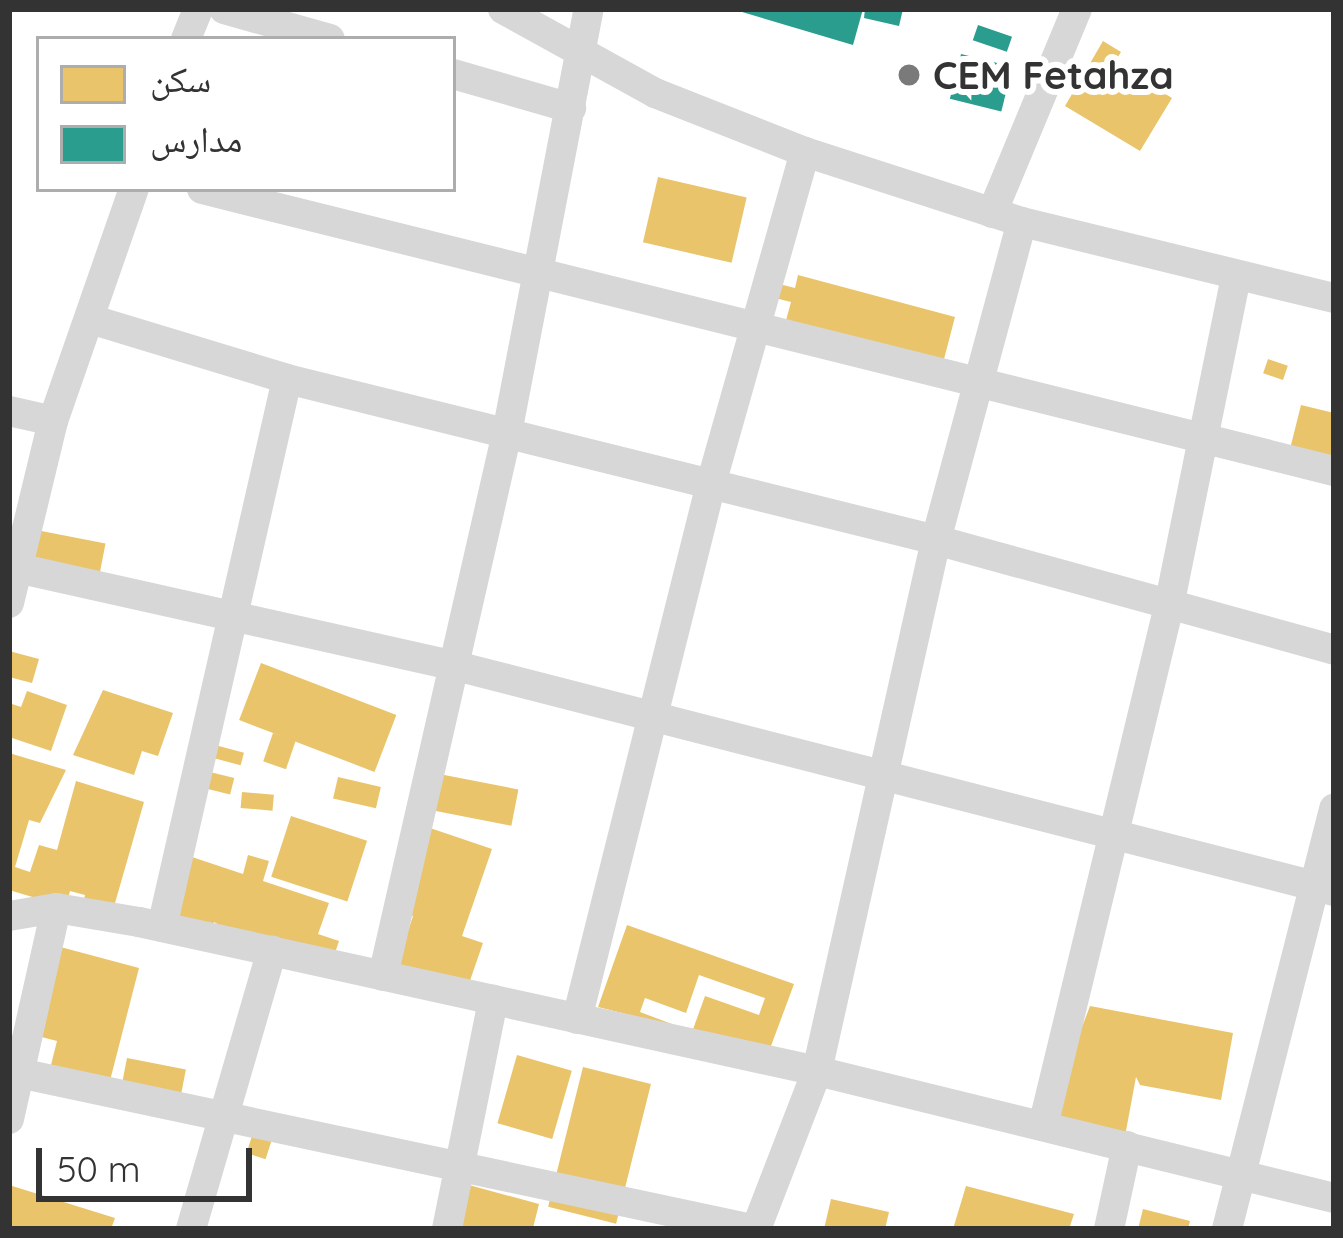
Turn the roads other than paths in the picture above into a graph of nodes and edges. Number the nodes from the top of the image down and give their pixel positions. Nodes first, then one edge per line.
1 (224, 9) edge
2 (503, 9) edge
3 (589, 9) edge
4 (1077, 9) edge
5 (319, 36) edge
6 (578, 50) junction
7 (456, 75) edge
8 (571, 108) junction
9 (805, 152) junction
10 (133, 192) edge
11 (215, 192) edge
12 (1007, 217) junction
13 (541, 268) junction
14 (1236, 278) junction
15 (1334, 298) edge
16 (89, 319) junction
17 (756, 322) junction
18 (287, 379) junction
19 (978, 379) junction
20 (9, 411) edge
21 (53, 421) junction
22 (507, 433) junction
23 (1207, 438) junction
24 (1334, 471) edge
25 (711, 484) junction
26 (936, 540) junction
27 (17, 568) junction
28 (9, 603) edge
29 (1169, 606) junction
30 (230, 615) junction
31 (1334, 650) edge
32 (455, 666) junction
33 (659, 717) junction
34 (885, 773) junction
35 (1334, 808) edge
36 (1112, 832) junction
37 (1324, 888) edge
38 (56, 908) junction
39 (9, 916) edge
40 (162, 927) junction
41 (272, 951) junction
42 (383, 976) junction
43 (493, 1000) junction
44 (577, 1019) junction
45 (817, 1071) junction
46 (19, 1073) junction
47 (229, 1116) junction
48 (9, 1119) edge
49 (1043, 1126) junction
50 (1127, 1146) junction
51 (459, 1165) junction
52 (1240, 1173) junction
53 (1334, 1198) edge
54 (191, 1229) edge
55 (447, 1229) edge
56 (754, 1229) edge
57 (1109, 1229) edge
58 (1227, 1229) edge

1 - 5 street
2 - 6 street
3 - 6 street
4 - 12 street
6 - 8 street
6 - 9 street
7 - 8 street
8 - 13 street
9 - 12 street
9 - 17 street
10 - 16 street
11 - 13 street
12 - 14 street
12 - 19 street
13 - 17 street
13 - 22 street
14 - 15 street
14 - 23 street
16 - 18 street
16 - 21 street
17 - 19 street
17 - 25 street
18 - 22 street
18 - 30 street
19 - 23 street
19 - 26 street
20 - 21 street
21 - 27 street
22 - 25 street
22 - 32 street
23 - 24 street
23 - 29 street
25 - 26 street
25 - 33 street
26 - 29 street
26 - 34 street
27 - 28 street
27 - 30 street
29 - 31 street
29 - 36 street
30 - 32 street
30 - 40 street
32 - 33 street
32 - 42 street
33 - 34 street
33 - 44 street
34 - 36 street
34 - 45 street
35 - 37 street
36 - 37 street
36 - 49 street
37 - 52 street
38 - 39 street
38 - 40 street
38 - 46 street
40 - 41 street
41 - 42 street
41 - 47 street
42 - 43 street
43 - 44 street
43 - 51 street
44 - 45 street
45 - 49 street
45 - 56 street
46 - 47 street
46 - 48 street
47 - 51 street
47 - 54 street
49 - 50 street
50 - 52 street
50 - 57 street
51 - 55 street
51 - 56 street
52 - 53 street
52 - 58 street

